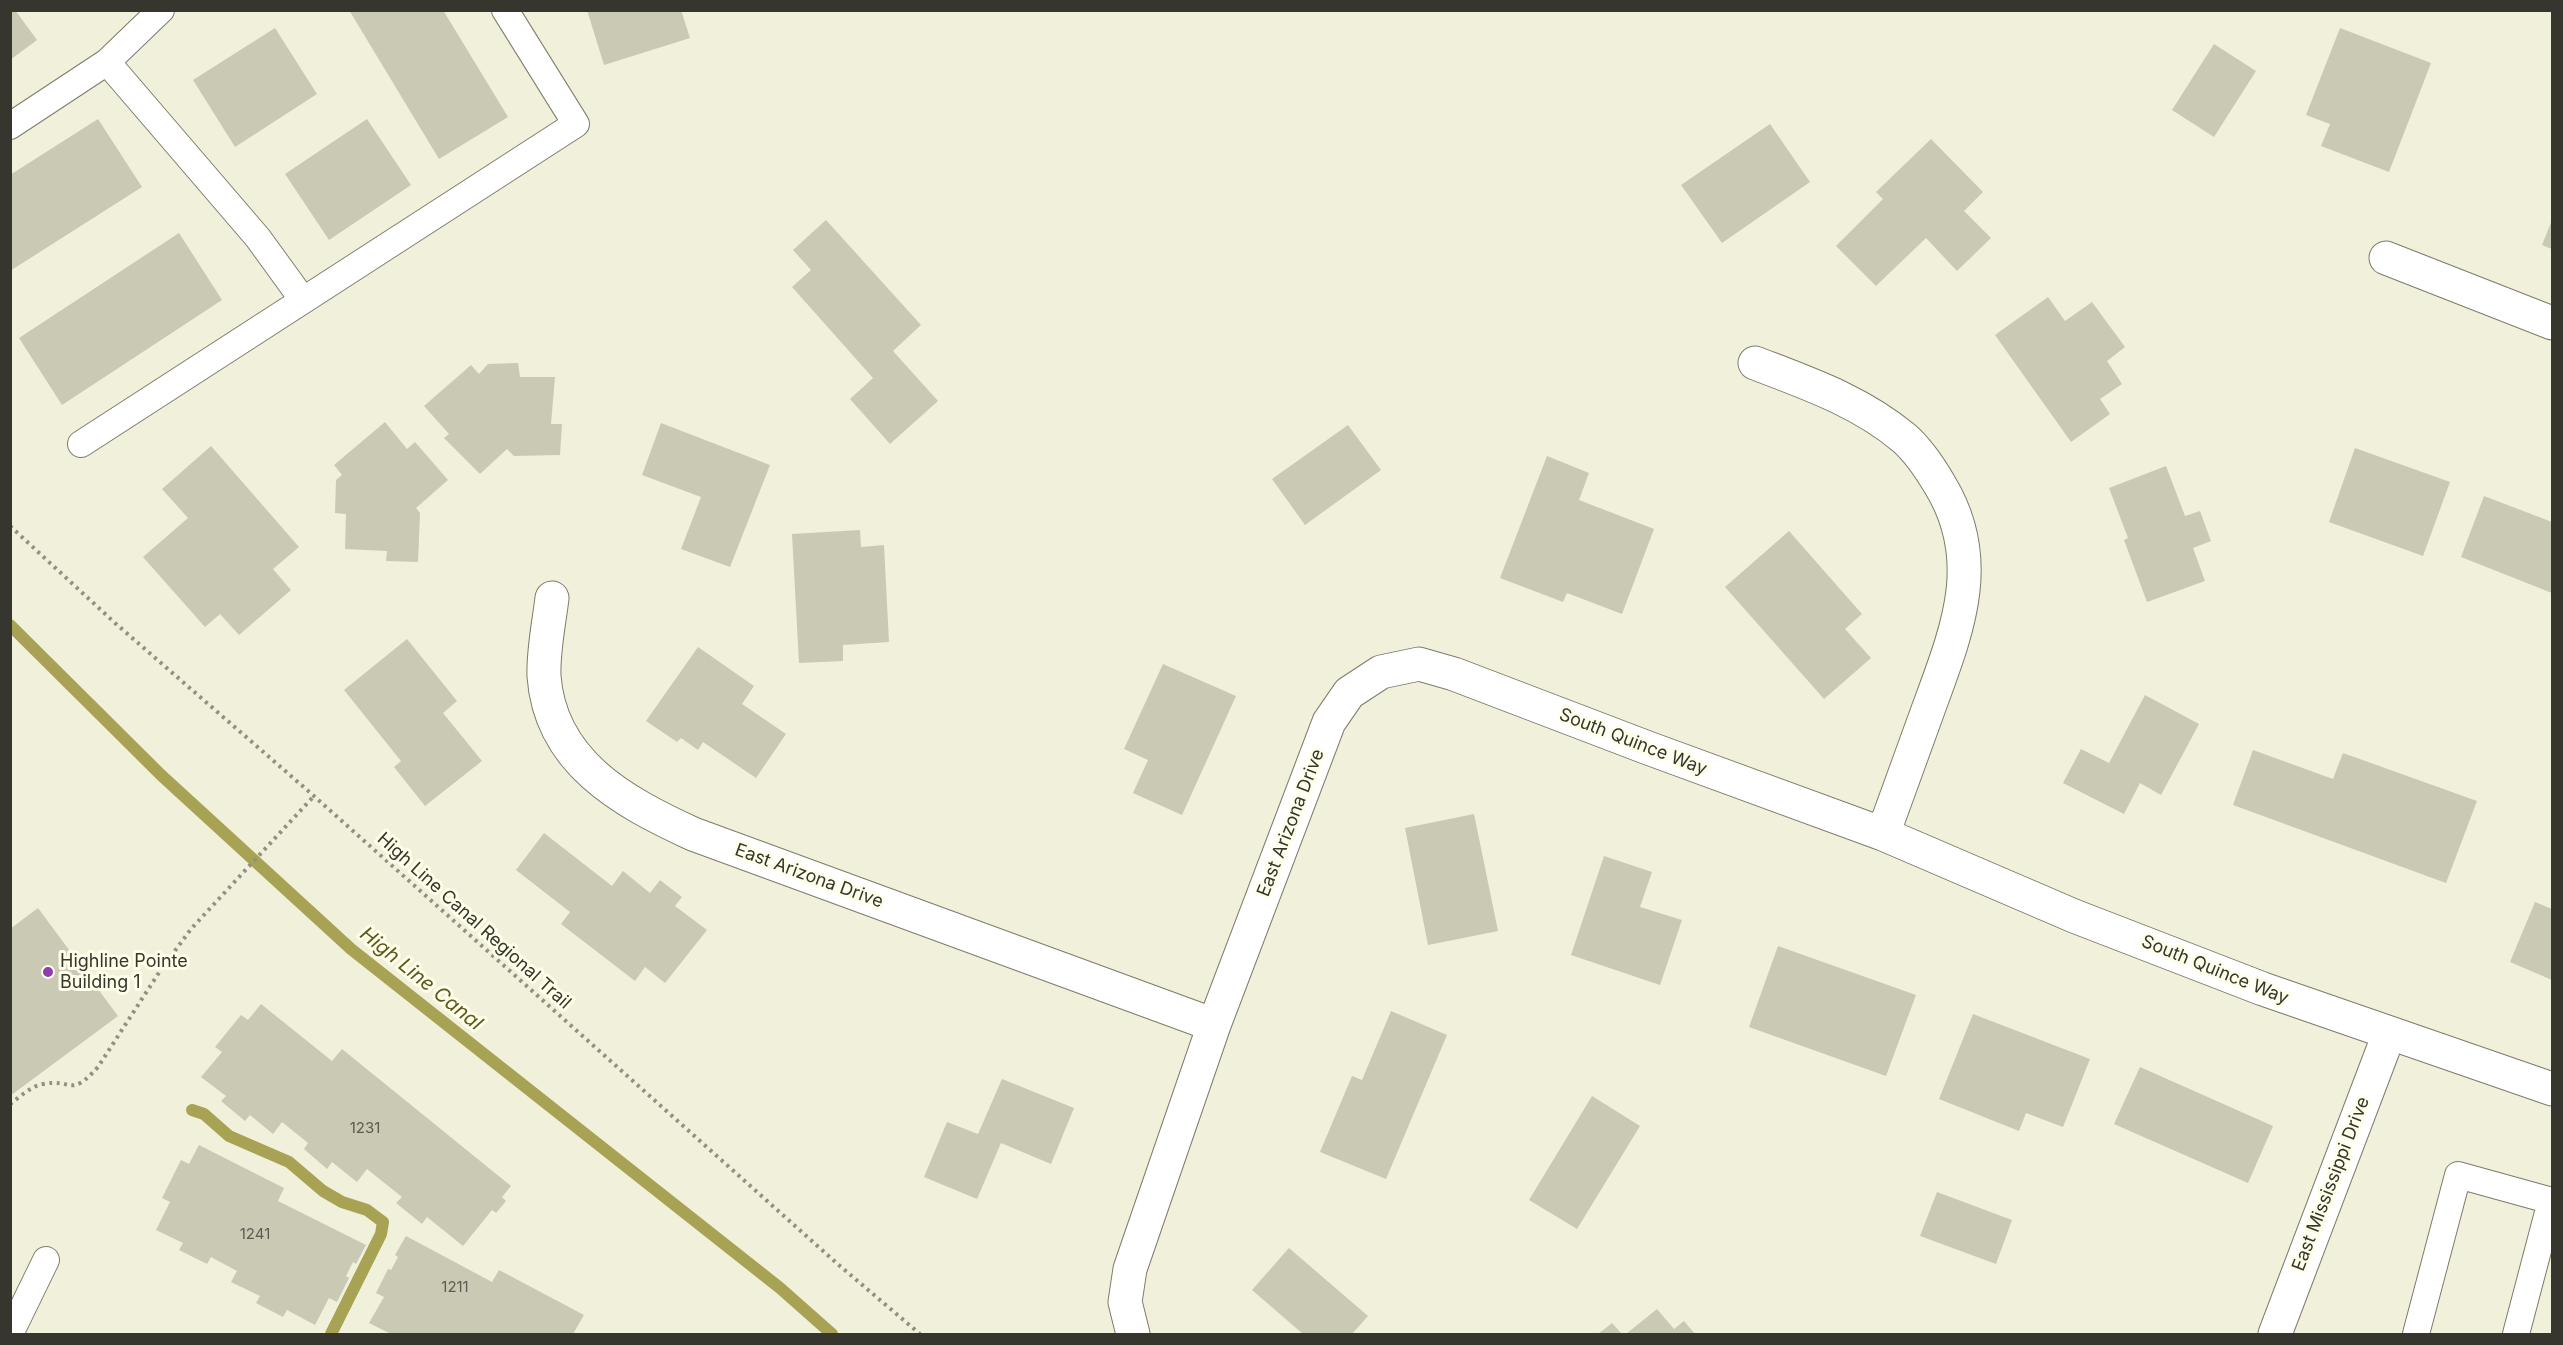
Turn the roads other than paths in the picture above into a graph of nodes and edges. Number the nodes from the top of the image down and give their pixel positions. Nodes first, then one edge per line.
1 (161, 10) edge
2 (505, 10) edge
3 (107, 62) junction
4 (10, 126) edge
5 (2386, 258) dead end
6 (303, 300) junction
7 (2553, 323) edge
8 (1755, 363) dead end
9 (81, 444) dead end
10 (552, 598) dead end
11 (1381, 672) joint
12 (1883, 834) junction
13 (1214, 1025) junction
14 (2389, 1034) junction
15 (2553, 1089) edge
16 (2552, 1201) edge
17 (46, 1260) dead end
18 (10, 1334) edge
19 (1133, 1335) edge
20 (2275, 1335) edge
21 (2416, 1335) edge
22 (2516, 1335) edge

1 - 3 lane
2 - 6 lane
3 - 4 lane
3 - 6 lane
5 - 7 street
6 - 9 lane
8 - 12 street
10 - 13 street, East Arizona Drive
11 - 12 street, South Quince Way
11 - 13 street, East Arizona Drive
12 - 14 street, South Quince Way
13 - 19 street, East Arizona Drive
14 - 15 street, South Quince Way
14 - 20 street, East Mississippi Drive
16 - 21 lane
16 - 22 lane
17 - 18 lane

